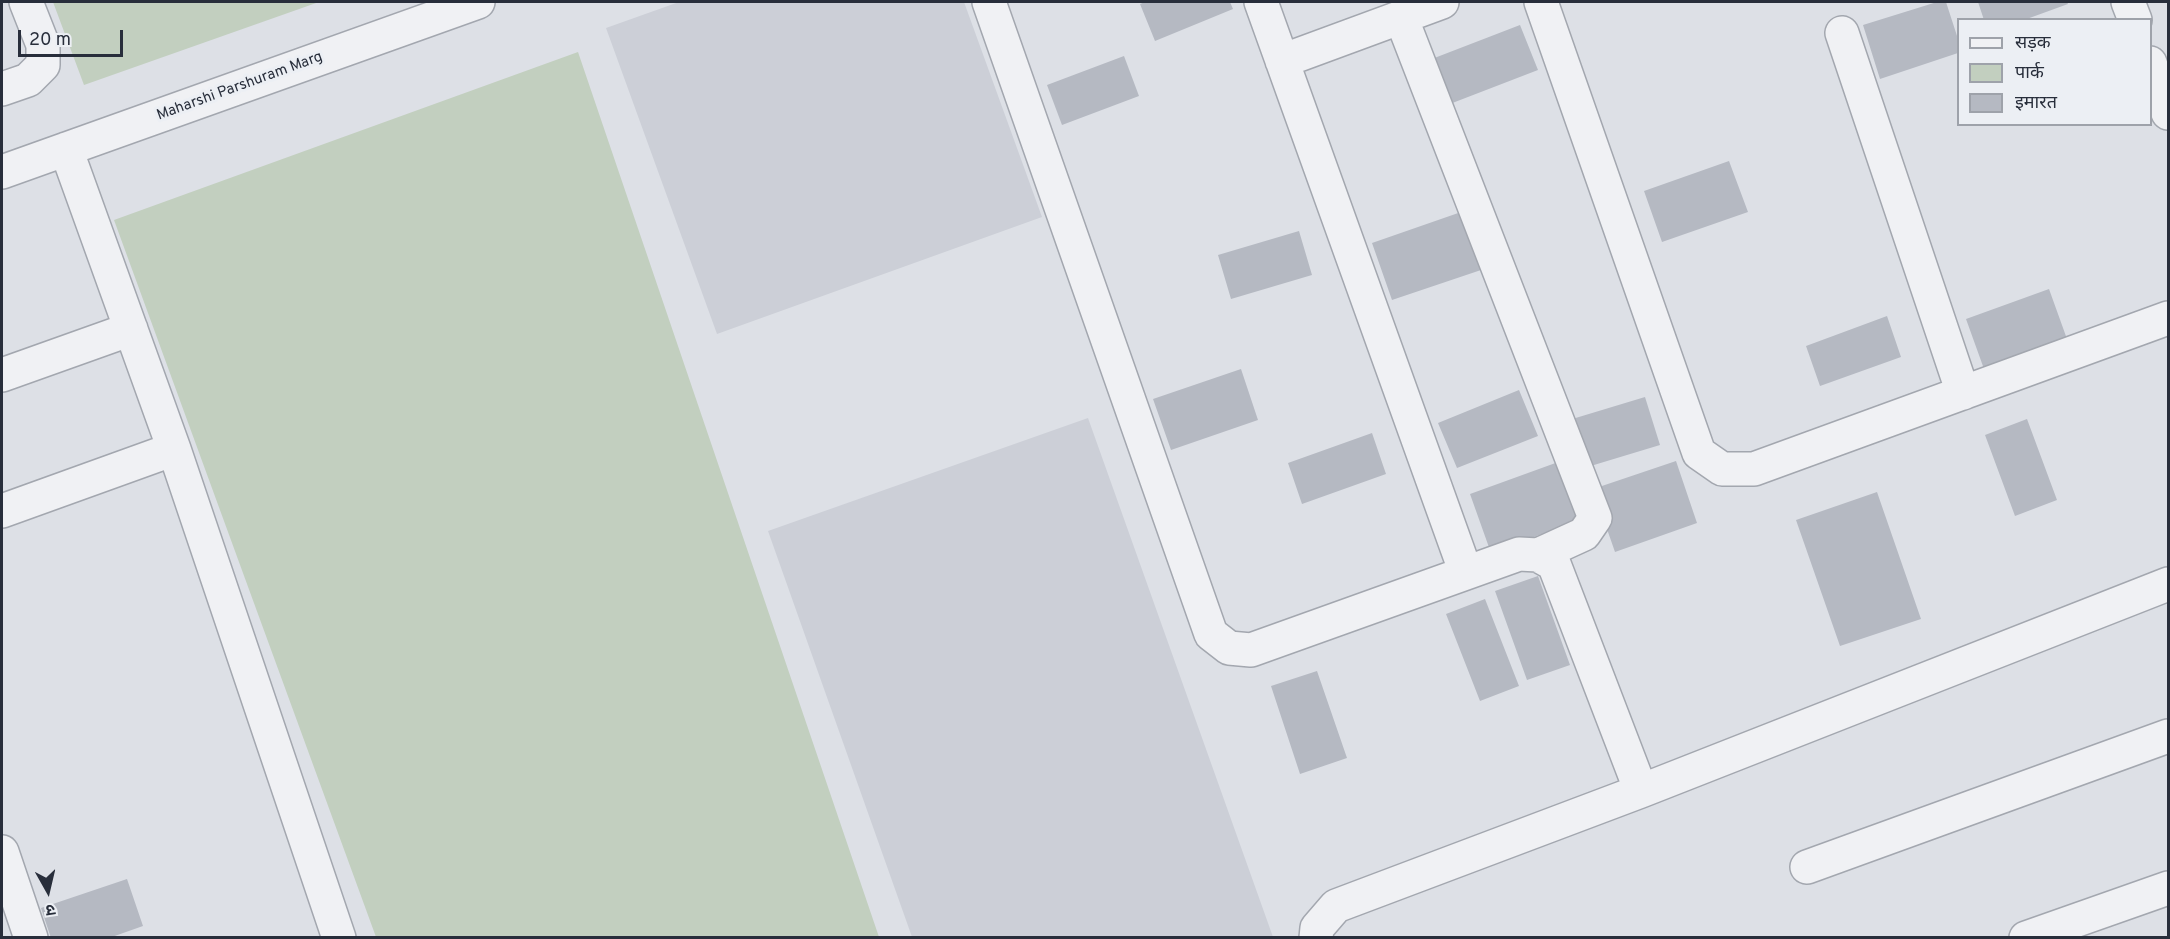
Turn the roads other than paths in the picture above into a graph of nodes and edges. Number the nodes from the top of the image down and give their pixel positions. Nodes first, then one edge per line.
1 (26, 2) edge
2 (478, 2) edge
3 (989, 2) edge
4 (1261, 2) edge
5 (1442, 2) edge
6 (1541, 2) edge
7 (2128, 2) edge
8 (1401, 16) junction
9 (2134, 18) edge
10 (1842, 33) dead end
11 (1282, 61) junction
12 (2152, 66) edge
13 (2, 89) edge
14 (2169, 113) edge
15 (66, 149) junction
16 (2, 172) edge
17 (2169, 318) edge
18 (131, 329) junction
19 (2, 375) edge
20 (1963, 393) junction
21 (174, 449) junction
22 (2, 511) edge
23 (1538, 555) junction
24 (1466, 573) junction
25 (2169, 585) edge
26 (2169, 736) edge
27 (1641, 791) junction
28 (2, 852) edge
29 (1807, 867) dead end
30 (2169, 888) edge
31 (31, 938) edge
32 (339, 938) edge
33 (1316, 938) edge
34 (2026, 938) edge

1 - 13 street
2 - 15 street, Maharshi Parshuram Marg
3 - 24 street
4 - 11 street
5 - 8 street
6 - 20 street
7 - 9 street
8 - 11 street
8 - 23 street
10 - 20 street
11 - 24 street
12 - 14 street
15 - 16 street, Maharshi Parshuram Marg
15 - 18 street
17 - 20 street
18 - 19 street
18 - 21 street
21 - 22 street
21 - 32 street
23 - 24 street
23 - 27 street
25 - 27 street
26 - 29 street
27 - 33 street
28 - 31 street
30 - 34 street

